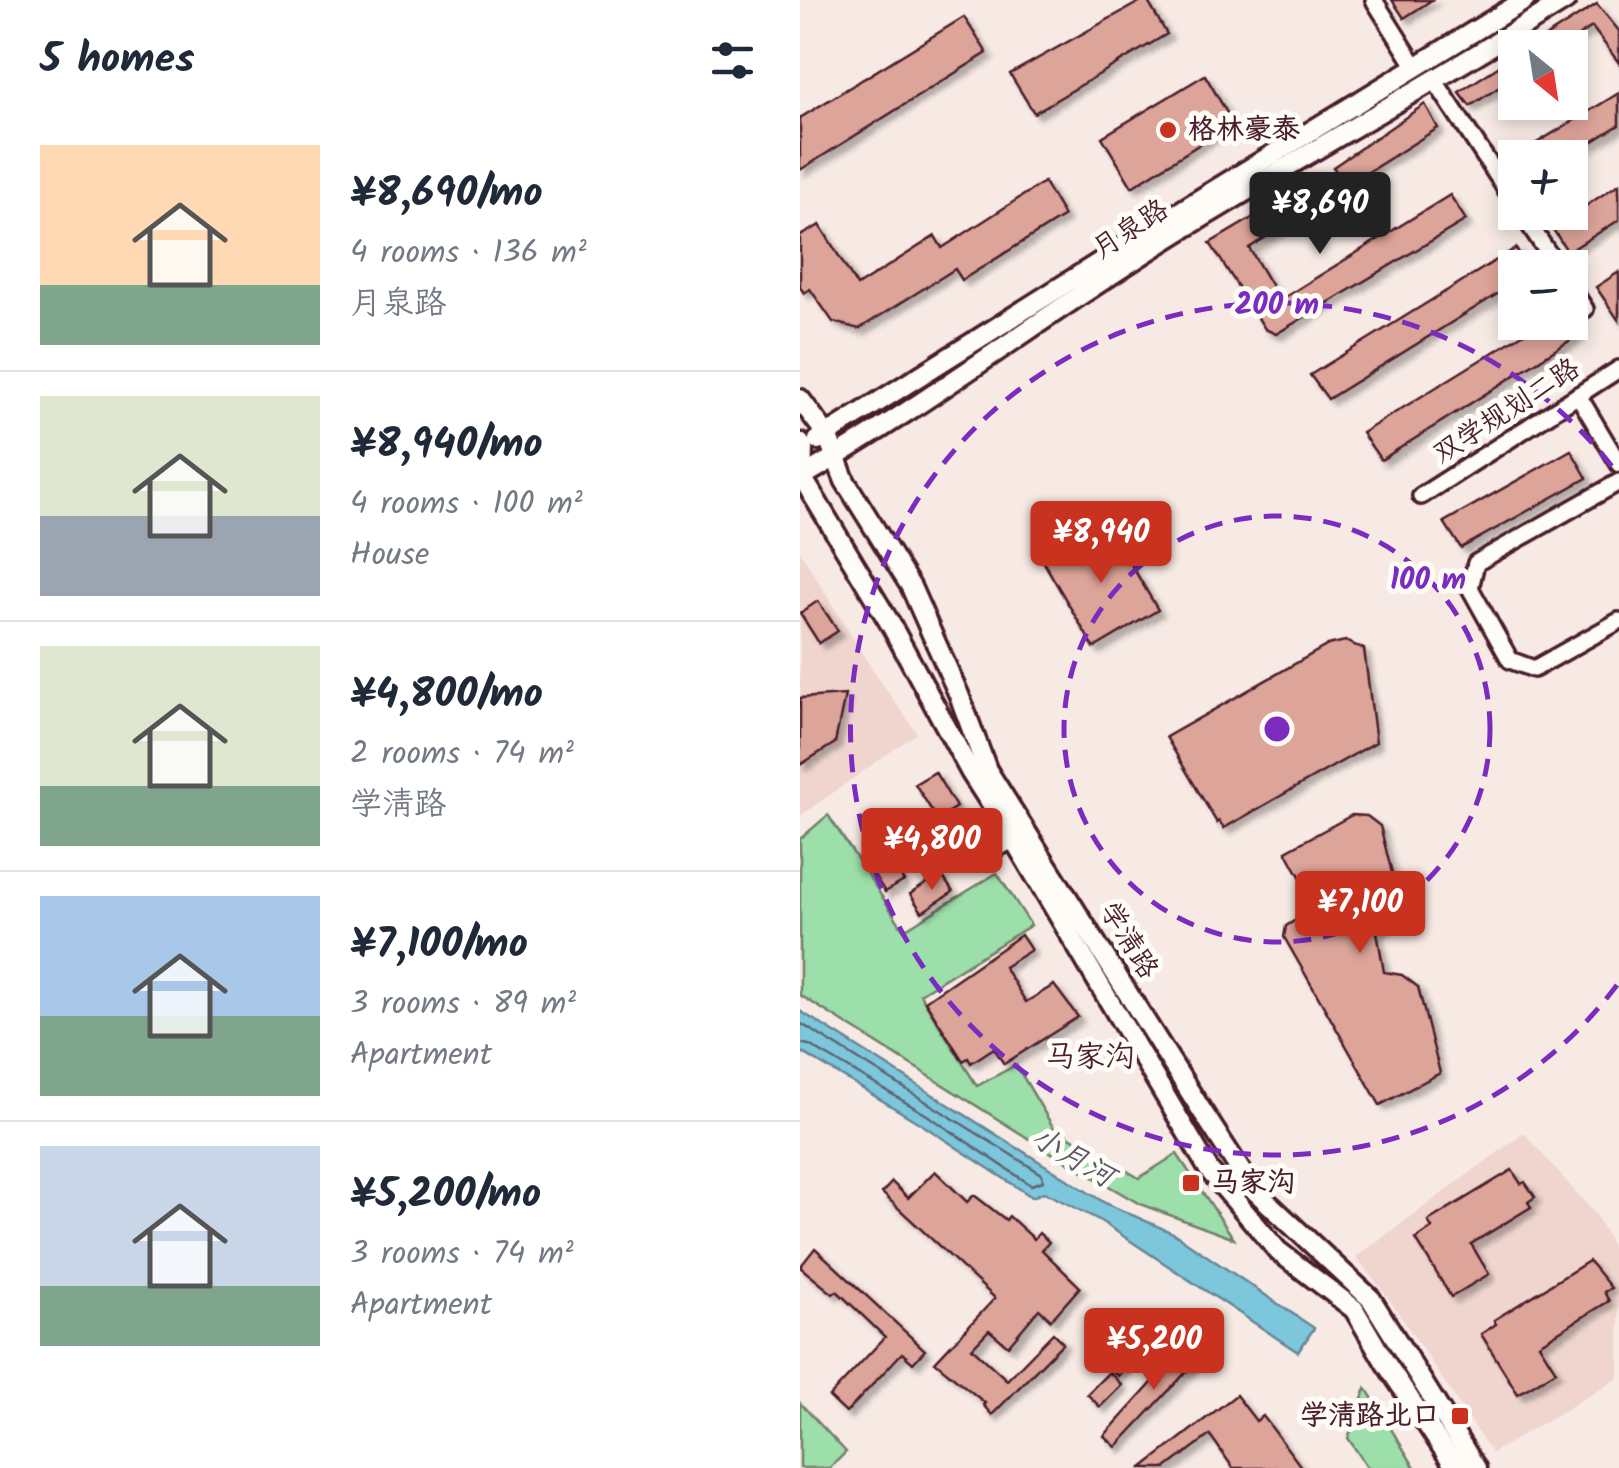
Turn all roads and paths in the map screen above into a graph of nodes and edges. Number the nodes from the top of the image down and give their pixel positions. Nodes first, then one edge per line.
1 (1374, 0) edge
2 (1525, 0) edge
3 (1566, 0) edge
4 (1416, 67) junction
5 (1435, 81) junction
6 (1498, 177) edge
7 (1619, 369) edge
8 (1578, 395) junction
9 (800, 398) edge
10 (827, 436) junction
11 (801, 447) edge
12 (836, 455) junction
13 (1619, 464) edge
14 (801, 478) edge
15 (1619, 482) edge
16 (1421, 496) dead end
17 (1619, 621) edge
18 (1014, 840) junction
19 (908, 853) dead end
20 (1456, 1468) edge
21 (1476, 1468) edge

1 - 4 street
2 - 4 main road, 月泉路
3 - 5 main road, 月泉路
4 - 10 main road, 月泉路
5 - 6 street
5 - 12 main road, 月泉路
7 - 8 street, 双学规划二路
8 - 13 street
8 - 16 street, 双学规划二路
9 - 10 main road, 学清路
10 - 11 main road, 月泉路
10 - 12 main road, 学清路
11 - 14 main road
12 - 14 main road, 月泉路
12 - 21 main road, 学清路
14 - 18 main road, 学清路
15 - 17 street
18 - 19 street
18 - 20 main road, 学清路

